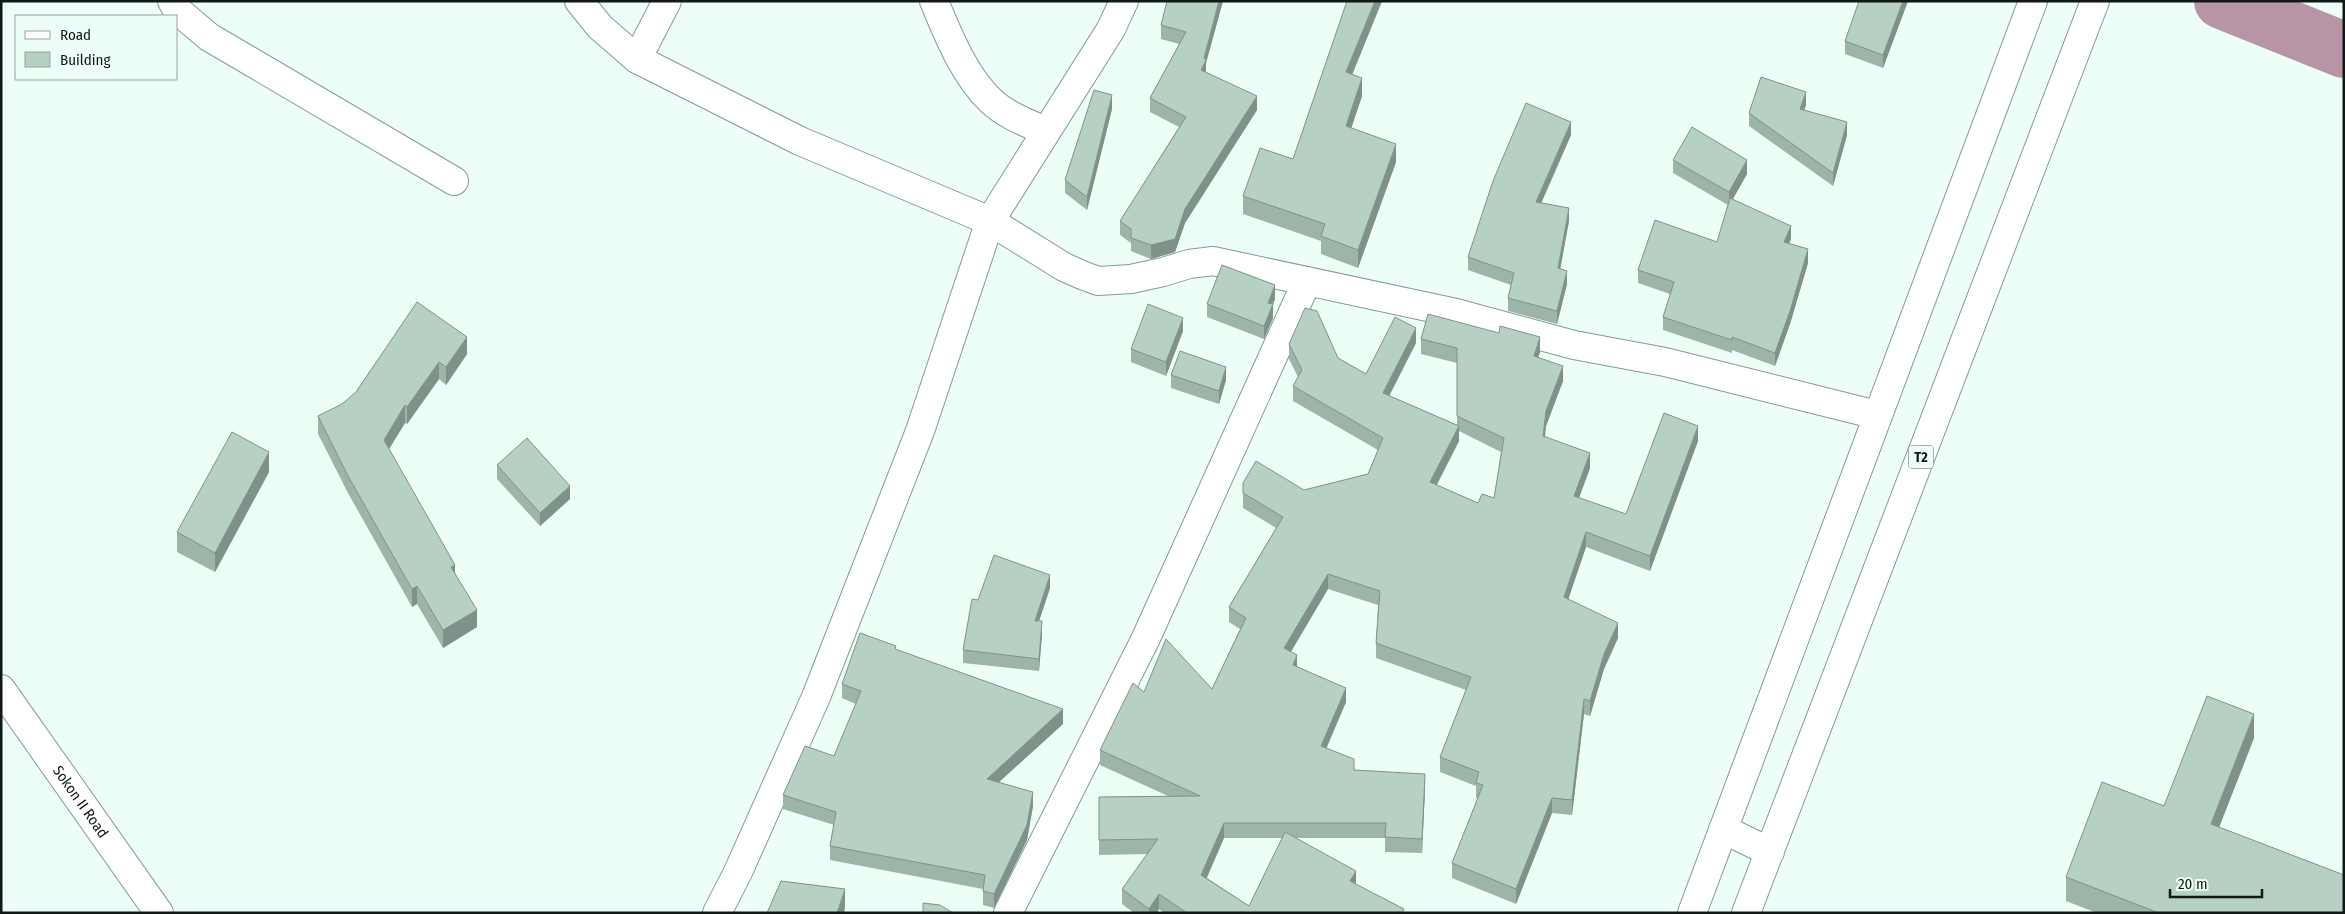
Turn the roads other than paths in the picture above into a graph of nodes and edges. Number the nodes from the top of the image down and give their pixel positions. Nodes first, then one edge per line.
1 (172, 1) edge
2 (580, 1) edge
3 (667, 1) edge
4 (934, 1) edge
5 (1124, 1) edge
6 (2033, 1) edge
7 (2095, 1) edge
8 (637, 59) junction
9 (1045, 131) junction
10 (454, 181) dead end
11 (990, 221) junction
12 (1307, 281) junction
13 (1877, 414) junction
14 (1, 689) edge
15 (1723, 829) junction
16 (1770, 852) junction
17 (159, 913) edge
18 (717, 913) edge
19 (1008, 913) edge
20 (1692, 913) edge
21 (1746, 913) edge

1 - 10 main road
2 - 8 main road
3 - 8 main road
4 - 9 main road
5 - 9 main road
6 - 13 main road
7 - 16 main road, T2
8 - 11 main road
9 - 11 main road
11 - 12 main road
11 - 18 main road
12 - 13 main road
12 - 19 main road
13 - 15 main road
14 - 17 main road, Sokon II Road
15 - 16 main road
15 - 20 main road
16 - 21 main road, T2

